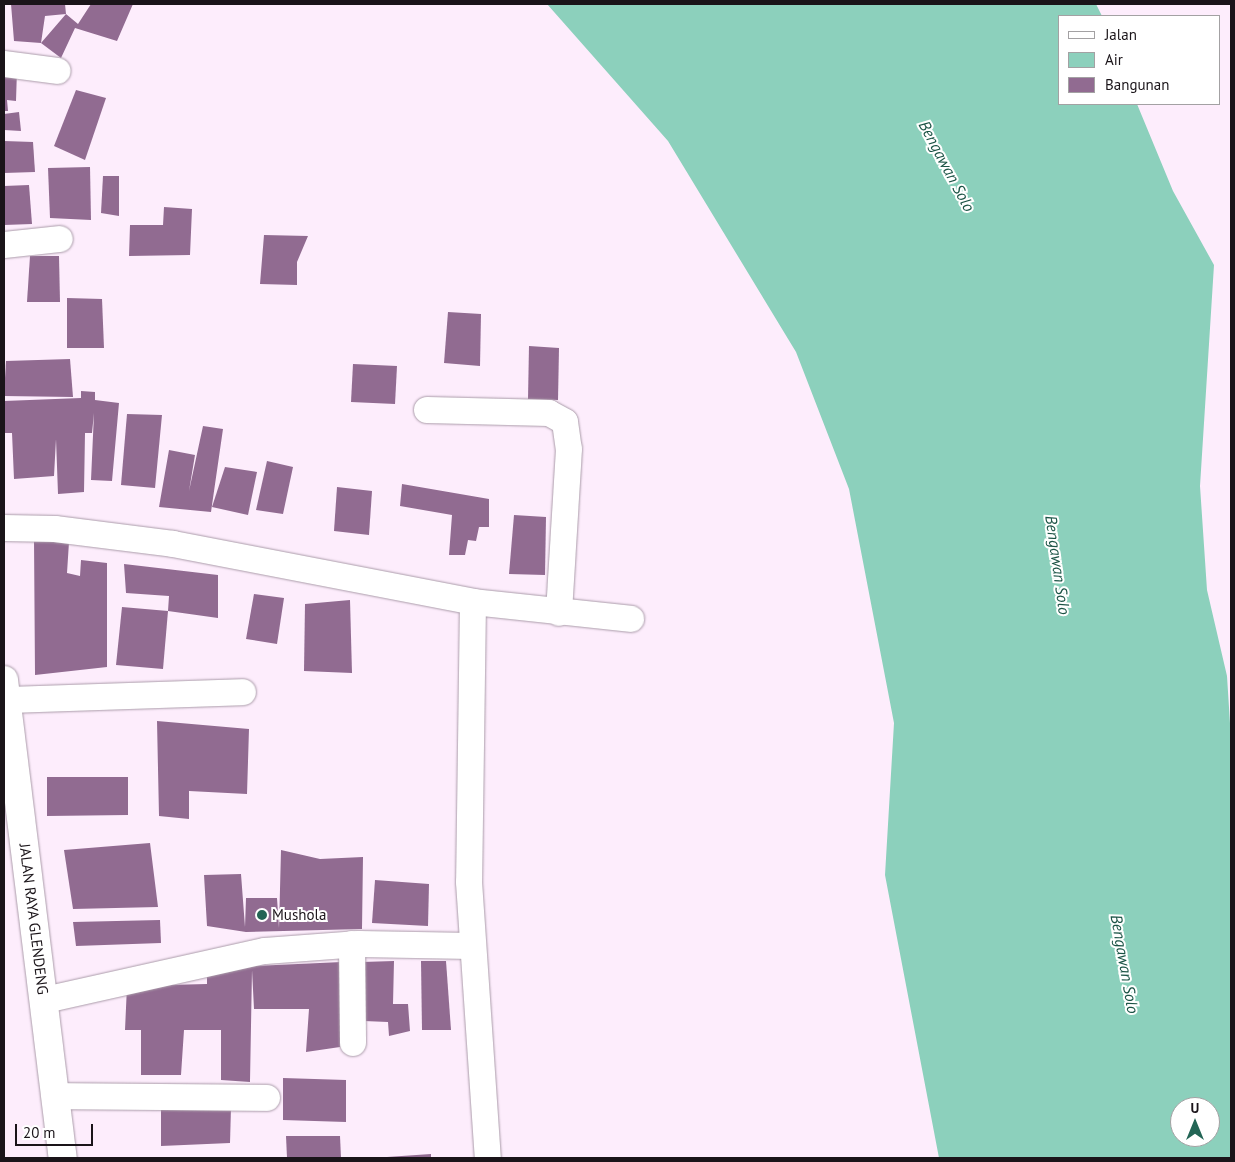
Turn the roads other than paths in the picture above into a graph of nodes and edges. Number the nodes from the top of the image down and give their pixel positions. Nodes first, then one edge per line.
1 (4, 64) edge
2 (58, 71) dead end
3 (60, 239) dead end
4 (4, 245) edge
5 (427, 410) dead end
6 (4, 528) edge
7 (473, 602) junction
8 (559, 613) junction
9 (631, 619) dead end
10 (5, 690) edge
11 (243, 692) dead end
12 (352, 944) junction
13 (472, 946) junction
14 (45, 1000) junction
15 (353, 1043) dead end
16 (55, 1096) junction
17 (267, 1098) dead end
18 (63, 1158) edge
19 (488, 1158) edge

1 - 2 street
3 - 4 street
5 - 8 street
6 - 7 street
7 - 8 street
7 - 13 street
8 - 9 street
10 - 11 street
10 - 14 main road, JALAN RAYA GLENDENG
12 - 13 street
12 - 14 street
12 - 15 street
13 - 19 street
14 - 16 main road, JALAN RAYA GLENDENG
16 - 17 street
16 - 18 main road, JALAN RAYA GLENDENG

